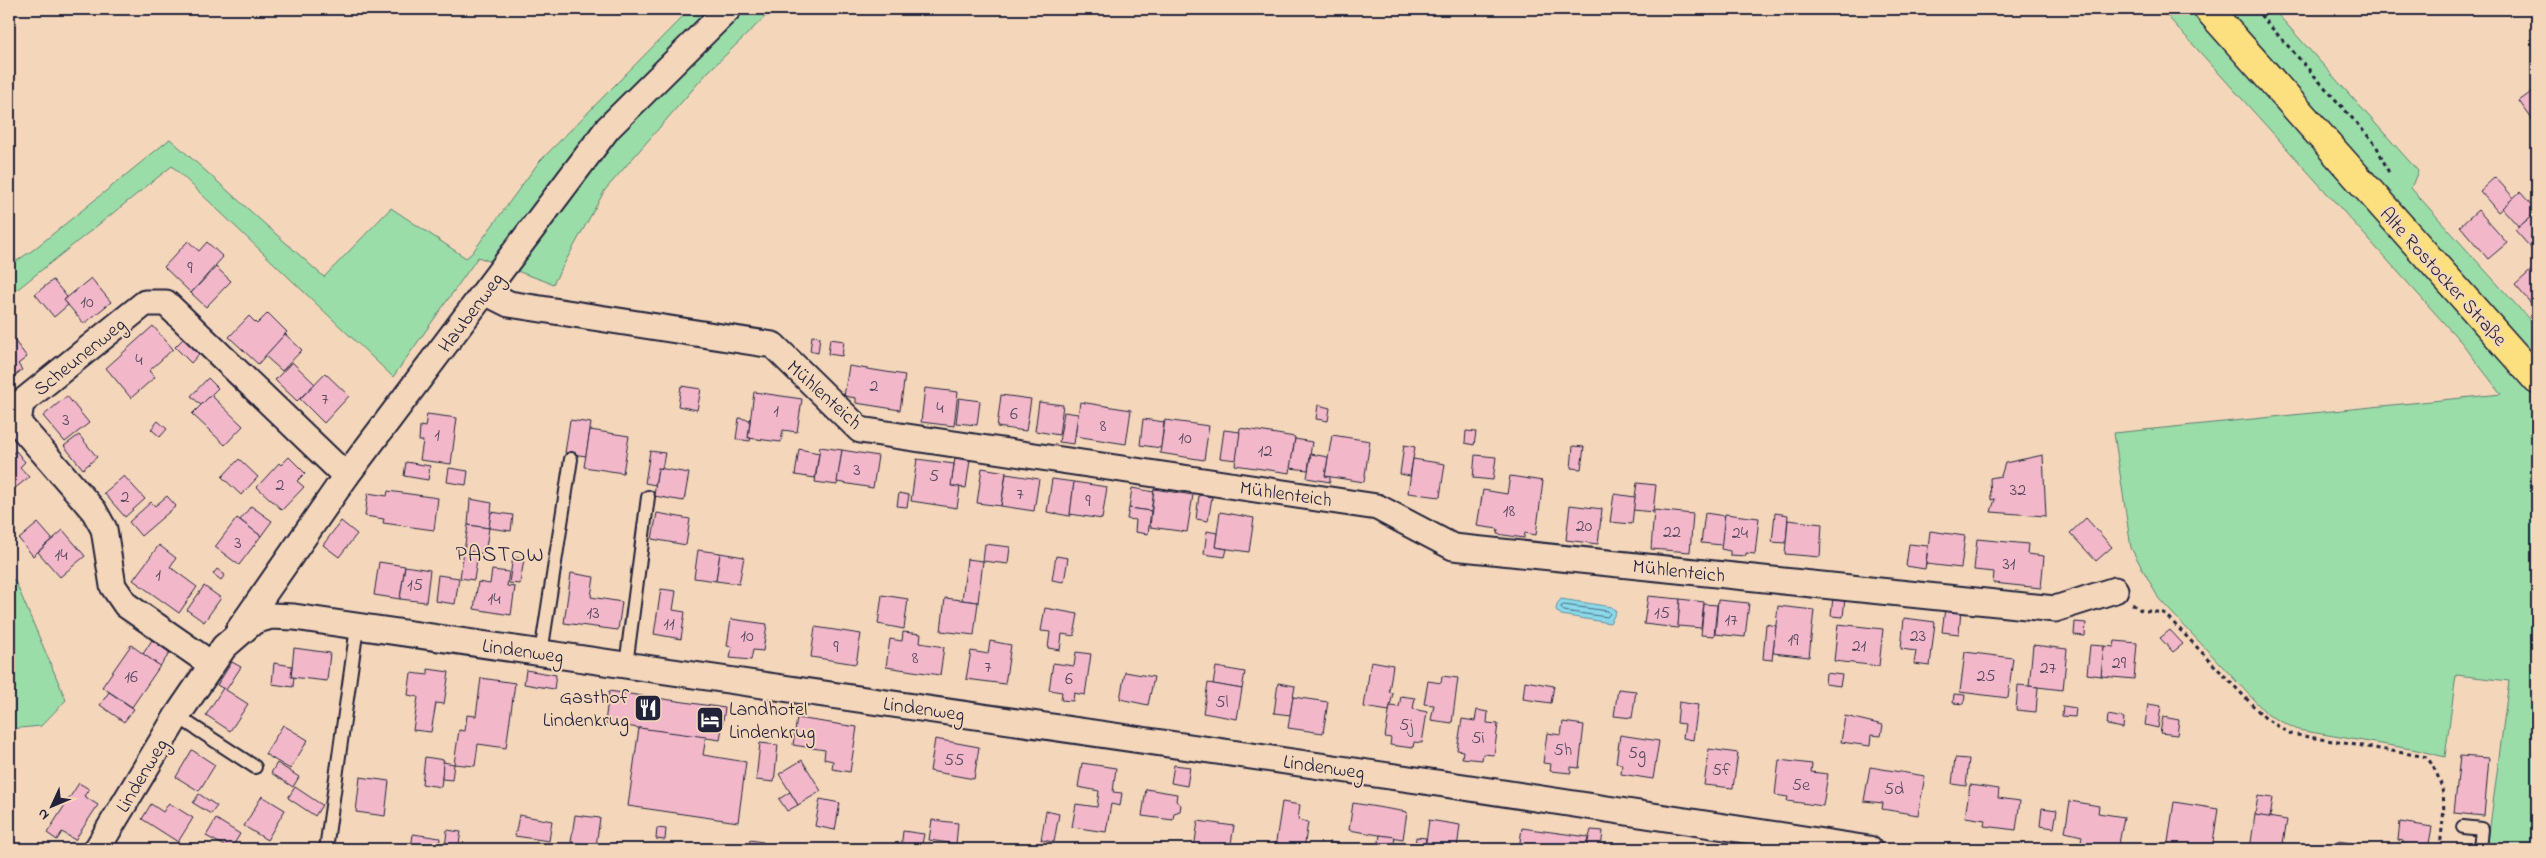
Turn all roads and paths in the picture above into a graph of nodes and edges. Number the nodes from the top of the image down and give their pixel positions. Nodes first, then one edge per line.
1 (728, 9) edge
2 (2208, 9) edge
3 (2255, 9) edge
4 (2382, 187) junction
5 (485, 292) junction
6 (2535, 374) edge
7 (571, 459) dead end
8 (346, 476) junction
9 (648, 497) dead end
10 (2115, 590) joint
11 (357, 626) junction
12 (236, 634) junction
13 (541, 653) junction
14 (211, 664) junction
15 (626, 665) junction
16 (177, 716) junction
17 (255, 768) dead end
18 (2463, 827) dead end
19 (96, 849) edge
20 (326, 849) edge
21 (1869, 849) edge
22 (2440, 849) edge
23 (2480, 849) edge

1 - 5 street, Haubenweg
2 - 4 main road, Alte Rostocker Straße
3 - 4 path
4 - 6 main road, Alte Rostocker Straße
5 - 8 street, Haubenweg
5 - 10 street, Mühlenteich
7 - 13 lane
8 - 12 street, Haubenweg
8 - 14 street, Scheunenweg
9 - 15 lane
10 - 22 path
11 - 12 street, Lindenweg
11 - 13 street, Lindenweg
11 - 20 lane
12 - 14 street, Lindenweg
13 - 15 street, Lindenweg
14 - 16 street, Lindenweg
15 - 21 street, Lindenweg
16 - 17 lane
16 - 19 street, Lindenweg
18 - 23 lane

